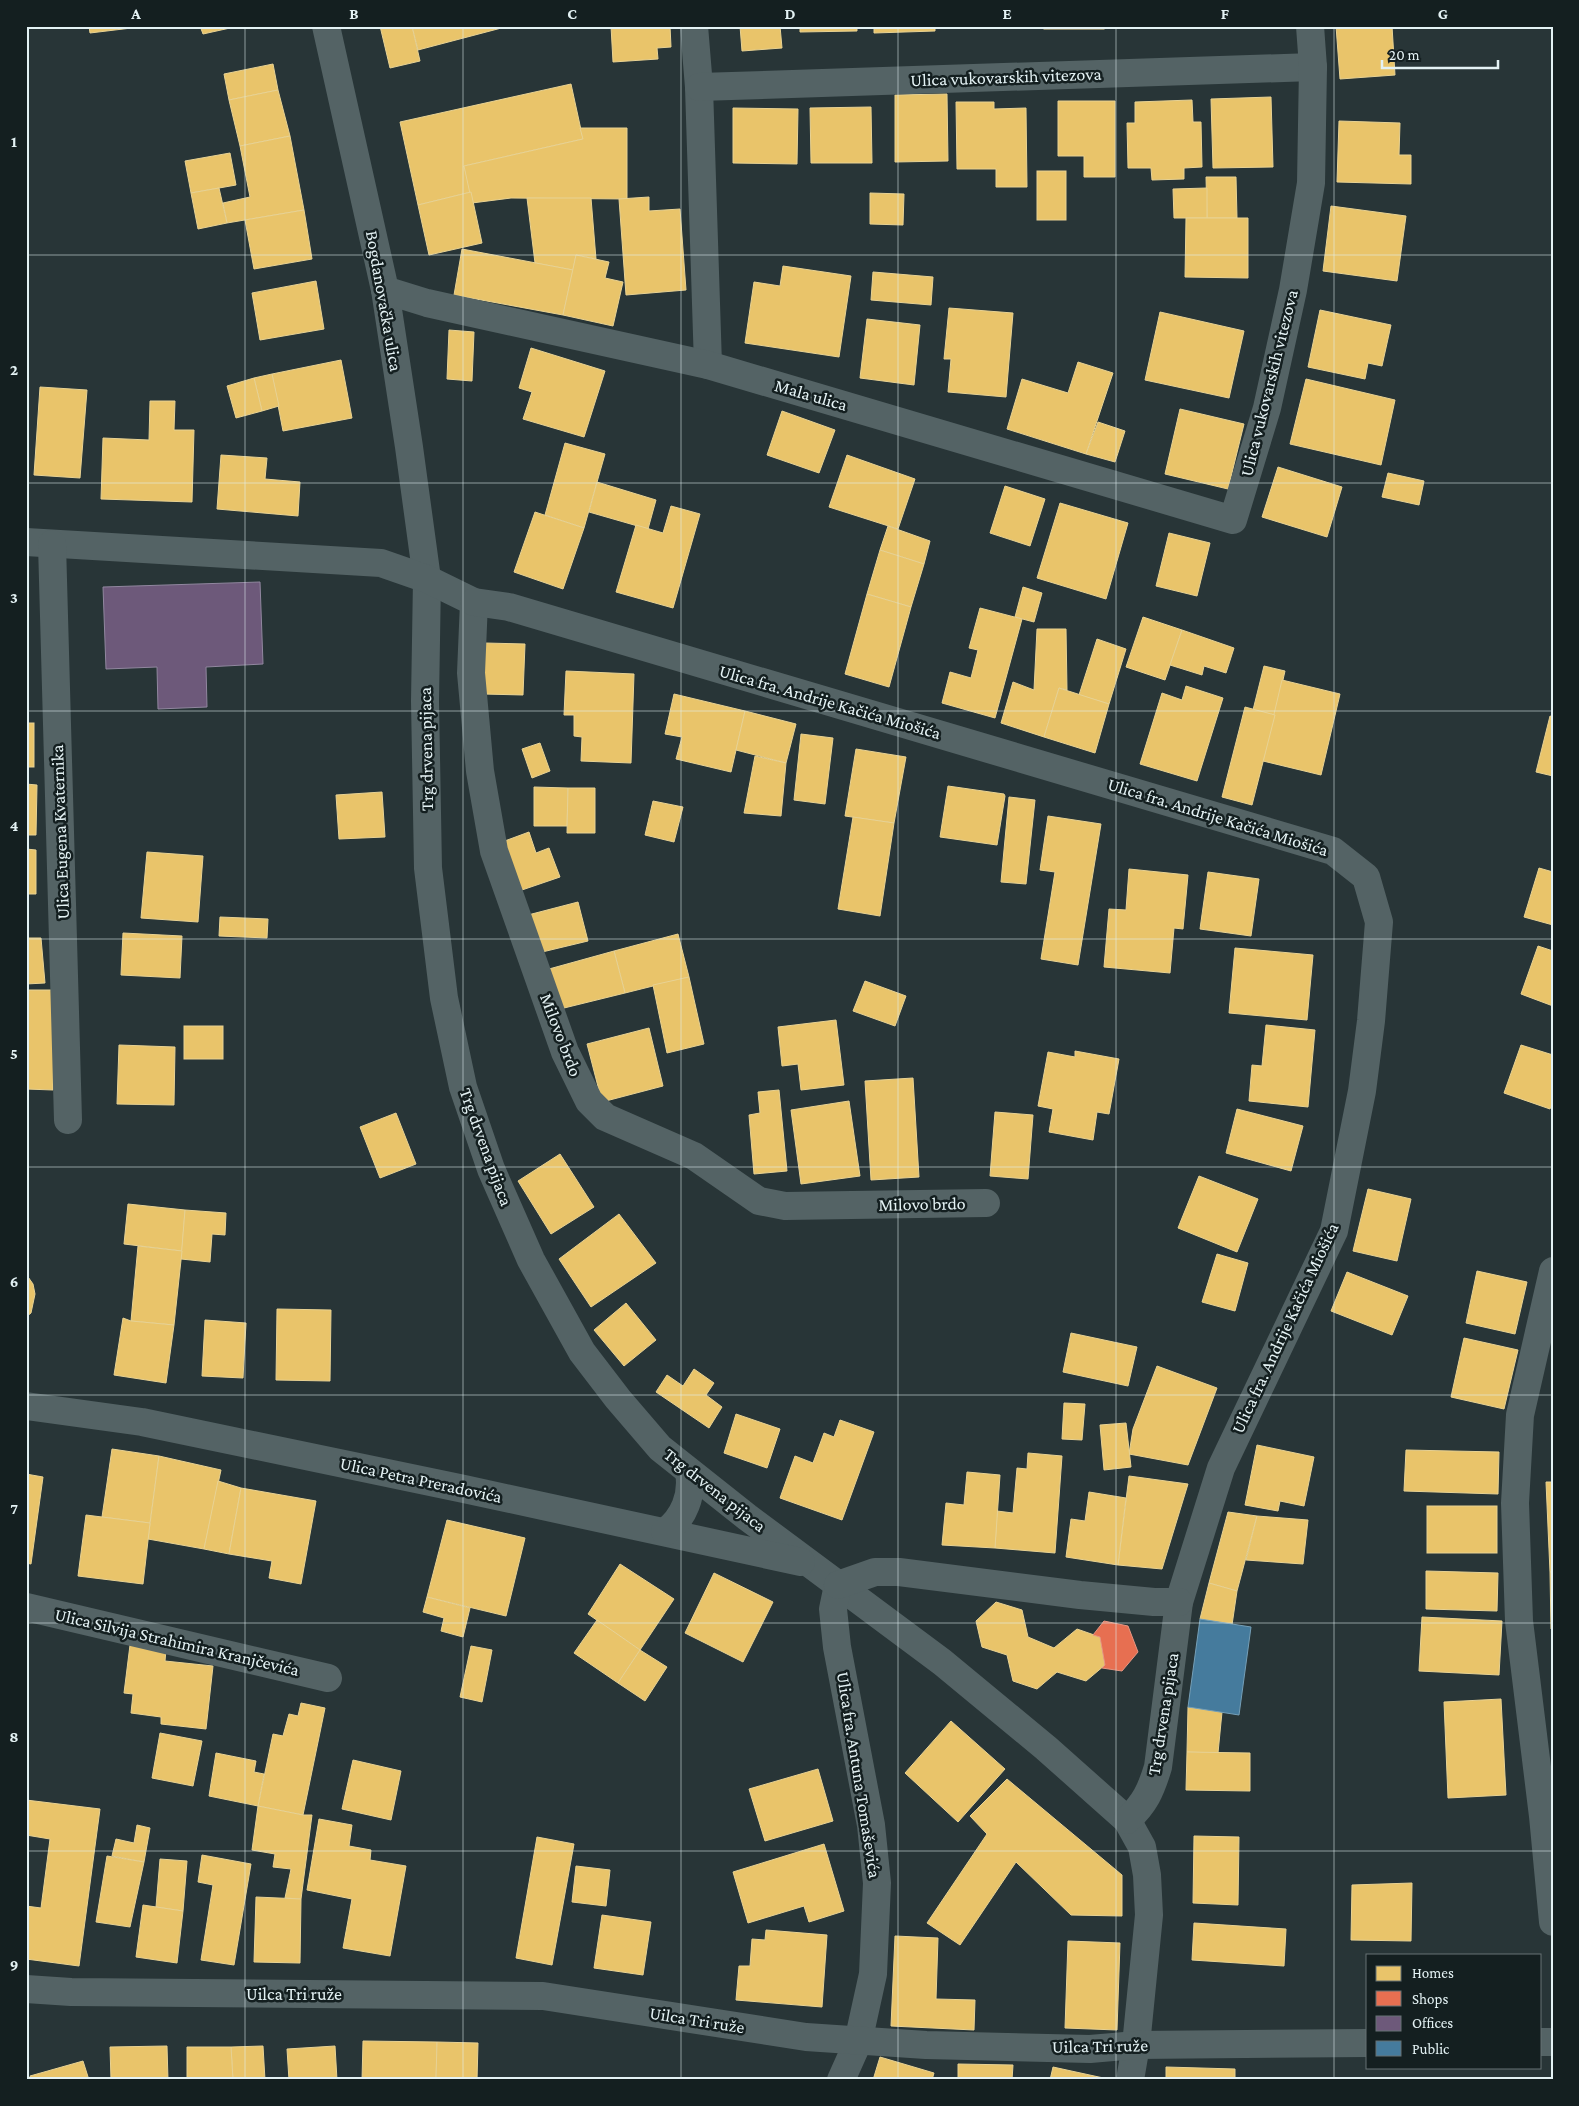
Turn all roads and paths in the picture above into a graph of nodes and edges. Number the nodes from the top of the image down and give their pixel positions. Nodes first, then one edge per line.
1 (326, 26) edge
2 (694, 26) edge
3 (1310, 26) edge
4 (1313, 67) junction
5 (699, 86) junction
6 (385, 290) junction
7 (708, 365) junction
8 (1233, 520) joint
9 (39, 543) edge
10 (427, 579) junction
11 (474, 602) junction
12 (68, 1120) dead end
13 (986, 1203) dead end
14 (1553, 1271) edge
15 (26, 1406) edge
16 (689, 1472) junction
17 (665, 1532) junction
18 (813, 1565) junction
19 (838, 1585) junction
20 (1179, 1602) junction
21 (26, 1607) edge
22 (328, 1678) dead end
23 (1127, 1820) junction
24 (1553, 1922) edge
25 (26, 1989) edge
26 (858, 2042) junction
27 (1366, 2043) edge
28 (1136, 2045) junction
29 (841, 2080) edge
30 (1130, 2080) edge

1 - 6 street, Bogdanovačka ulica
2 - 5 street
3 - 4 street, Ulica vukovarskih vitezova
4 - 5 street, Ulica vukovarskih vitezova
4 - 8 street, Ulica vukovarskih vitezova
5 - 7 street
6 - 7 street, Mala ulica
6 - 10 street, Bogdanovačka ulica
7 - 8 street, Mala ulica
9 - 10 street, Ulica Eugena Kvaternika
9 - 12 street, Ulica Eugena Kvaternika
10 - 11 street
10 - 16 street, Trg drvena pijaca
11 - 13 street, Milovo brdo
11 - 20 street, Ulica fra. Andrije Kačića Miošića
14 - 24 street
15 - 17 street, Ulica Petra Preradovića
16 - 17 street
16 - 18 street, Trg drvena pijaca
17 - 18 street, Ulica Petra Preradovića
18 - 19 street, Trg drvena pijaca
19 - 20 street
19 - 23 street, Trg drvena pijaca
19 - 26 street, Ulica fra. Antuna Tomaševića
20 - 23 street, Trg drvena pijaca
21 - 22 street, Ulica Silvija Strahimira Kranjčevića
23 - 28 street
25 - 26 street, Uilca Tri ruže
26 - 28 street, Uilca Tri ruže
26 - 29 street, Ulica fra. Antuna Tomaševića
27 - 28 street, Uilca Tri ruže
28 - 30 street

